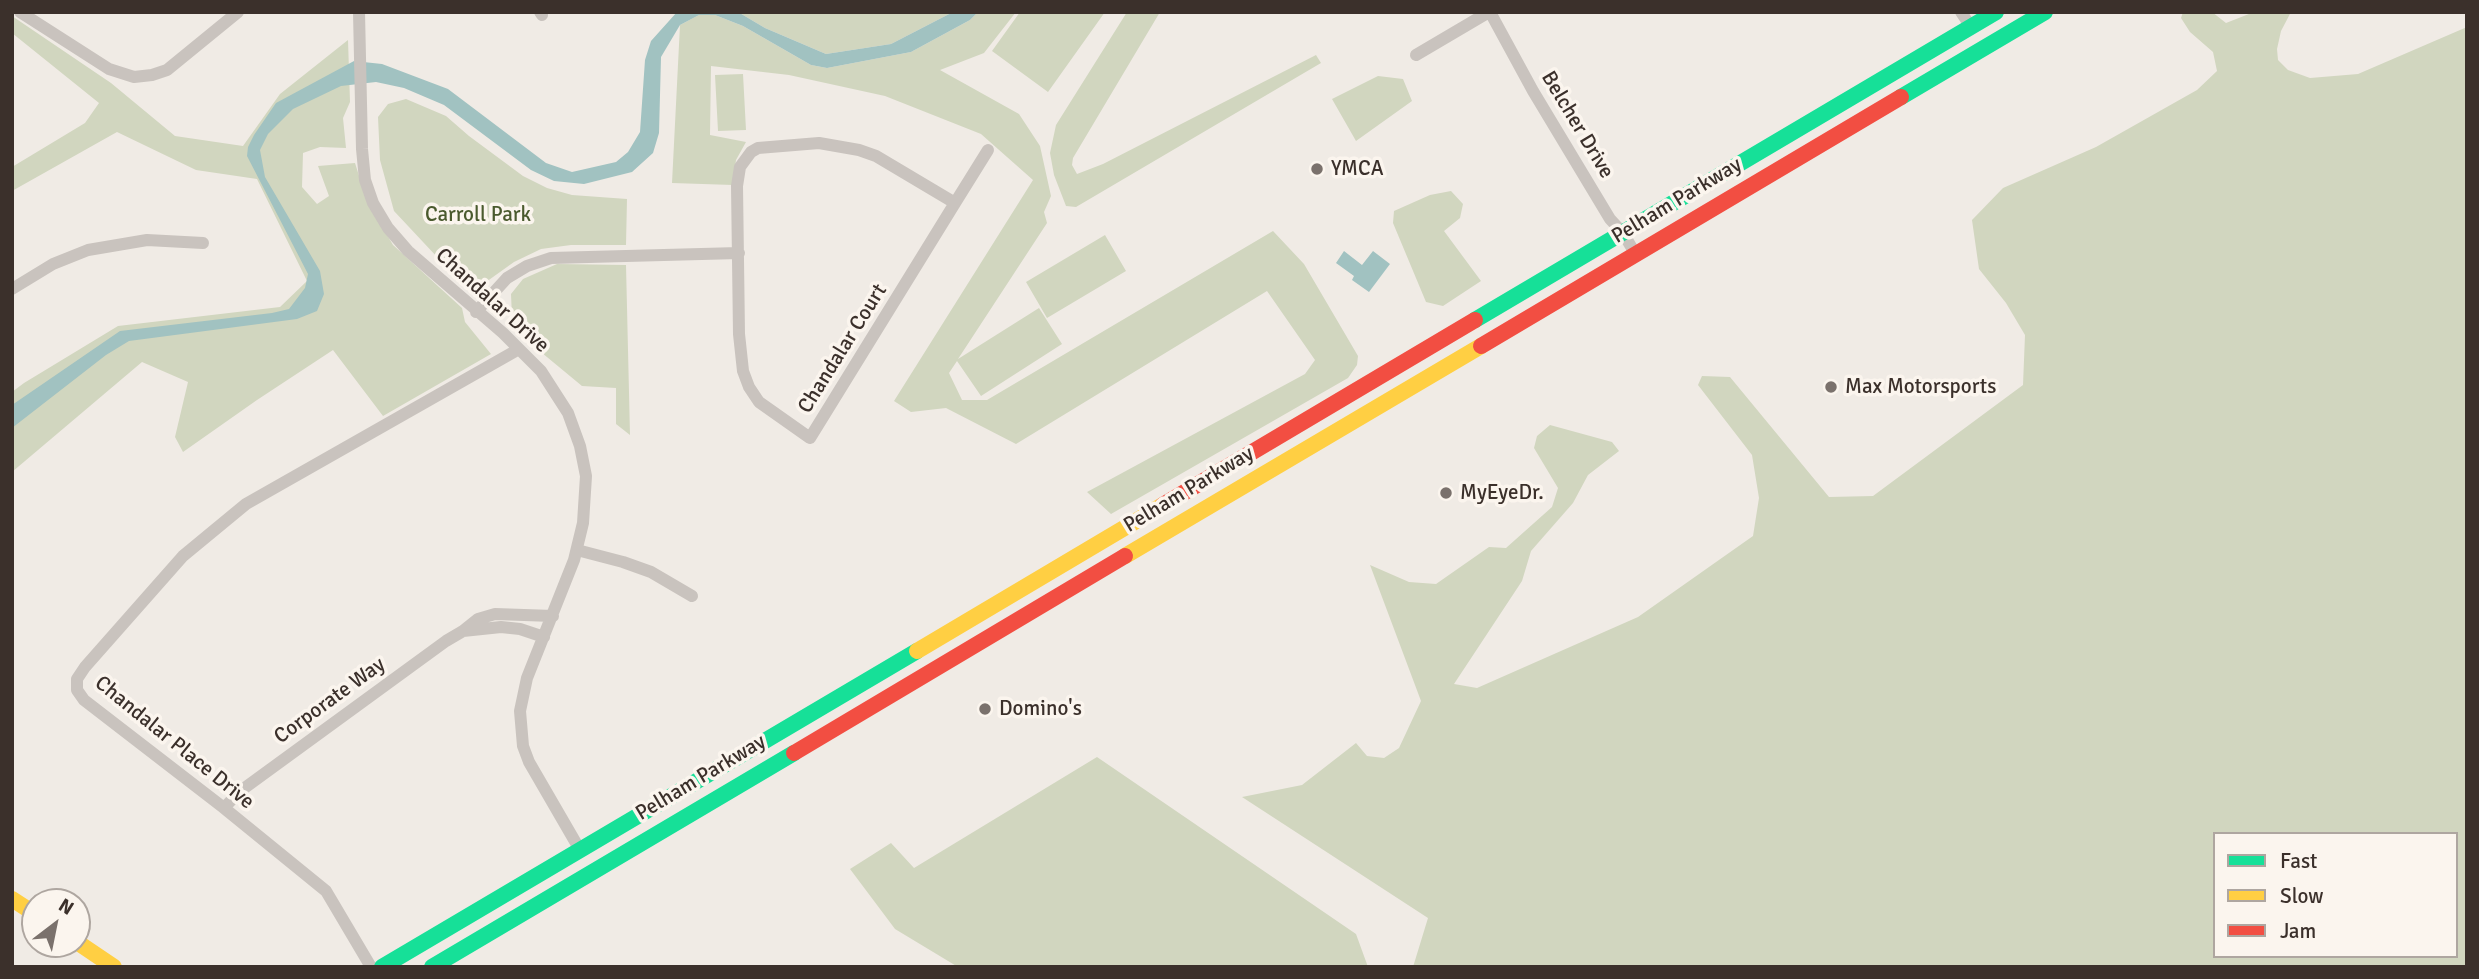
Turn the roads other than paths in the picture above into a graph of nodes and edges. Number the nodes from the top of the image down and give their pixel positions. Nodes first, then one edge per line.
1 (20, 12) edge
2 (238, 12) edge
3 (359, 12) edge
4 (1489, 12) edge
5 (1961, 12) edge
6 (2045, 12) edge
7 (1990, 14) edge
8 (1971, 27) junction
9 (2002, 37) junction
10 (1416, 55) dead end
11 (988, 150) dead end
12 (1758, 153) junction
13 (1771, 176) junction
14 (1694, 191) junction
15 (955, 203) junction
16 (1707, 213) junction
17 (1623, 233) junction
18 (203, 243) dead end
19 (739, 253) junction
20 (1636, 255) junction
21 (1575, 262) junction
22 (1586, 285) junction
23 (12, 289) edge
24 (476, 312) junction
25 (519, 349) junction
26 (1384, 374) junction
27 (1405, 392) junction
28 (1105, 540) junction
29 (577, 550) junction
30 (1118, 561) junction
31 (692, 596) dead end
32 (552, 616) junction
33 (975, 616) junction
34 (463, 631) junction
35 (544, 637) junction
36 (988, 638) junction
37 (855, 687) junction
38 (869, 708) junction
39 (224, 808) junction
40 (634, 818) junction
41 (649, 839) junction
42 (580, 850) junction
43 (593, 872) junction
44 (91, 951) edge
45 (114, 967) edge
46 (371, 967) edge
47 (382, 967) edge
48 (432, 967) edge

1 - 2 street
3 - 24 street, Chandalar Drive
4 - 10 street
4 - 17 street, Belcher Drive
5 - 8 street
6 - 9 main road, Pelham Parkway
7 - 8 main road, Pelham Parkway
7 - 9 main road
8 - 12 main road, Pelham Parkway
9 - 13 main road, Pelham Parkway
11 - 15 street, Chandalar Court
12 - 13 main road
12 - 14 main road, Pelham Parkway
13 - 16 main road, Pelham Parkway
14 - 16 main road
14 - 17 main road, Pelham Parkway
15 - 19 street, Chandalar Court
15 - 19 street, Chandalar Court
16 - 20 main road, Pelham Parkway
17 - 20 street, Belcher Drive
17 - 21 main road, Pelham Parkway
18 - 23 street
19 - 24 street
20 - 22 main road, Pelham Parkway
21 - 22 main road
21 - 26 main road, Pelham Parkway
22 - 27 main road, Pelham Parkway
24 - 25 street, Chandalar Drive
25 - 29 street, Chandalar Drive
25 - 39 street, Chandalar Place Drive
26 - 27 main road
26 - 28 main road, Pelham Parkway
27 - 30 main road, Pelham Parkway
28 - 30 main road
28 - 33 main road, Pelham Parkway
29 - 31 street
29 - 32 street, Chandalar Drive
30 - 36 main road, Pelham Parkway
32 - 34 street, Corporate Way
32 - 35 street, Chandalar Drive
33 - 36 main road
33 - 37 main road, Pelham Parkway
34 - 35 street, Corporate Way
34 - 39 street, Corporate Way
35 - 42 street, Chandalar Drive
36 - 38 main road, Pelham Parkway
37 - 38 main road
37 - 40 main road, Pelham Parkway
38 - 41 main road, Pelham Parkway
39 - 46 street, Chandalar Place Drive
40 - 41 main road
40 - 42 main road, Pelham Parkway
41 - 43 main road, Pelham Parkway
42 - 43 main road
42 - 47 main road, Pelham Parkway
43 - 48 main road, Pelham Parkway
44 - 45 main road

